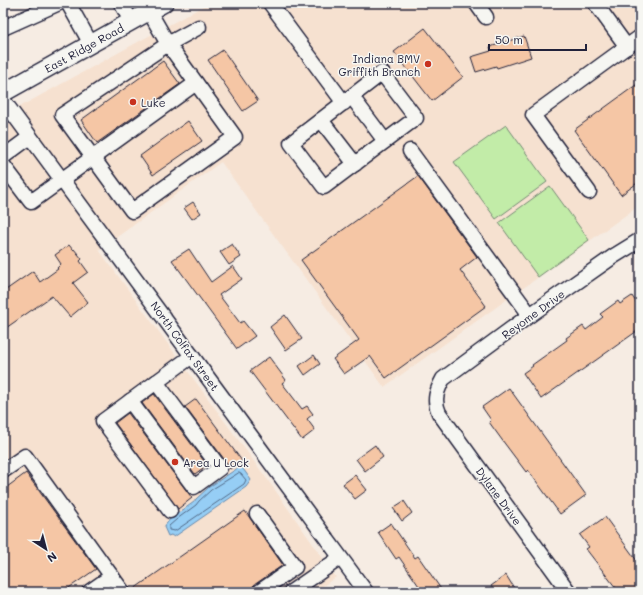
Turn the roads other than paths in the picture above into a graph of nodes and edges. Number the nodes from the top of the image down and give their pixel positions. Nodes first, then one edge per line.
1 (59, 3) edge
2 (68, 3) edge
3 (121, 3) edge
4 (270, 3) edge
5 (476, 3) edge
6 (602, 5) edge
7 (158, 6) edge
8 (486, 18) dead end
9 (131, 21) junction
10 (199, 27) dead end
11 (3, 28) edge
12 (640, 37) edge
13 (91, 44) junction
14 (168, 44) junction
15 (627, 47) junction
16 (196, 83) junction
17 (3, 93) edge
18 (3, 100) edge
19 (348, 100) junction
20 (321, 120) junction
21 (30, 137) junction
22 (385, 141) junction
23 (410, 151) dead end
24 (3, 157) edge
25 (93, 158) junction
26 (355, 164) junction
27 (3, 166) edge
28 (62, 180) junction
29 (589, 192) dead end
30 (638, 245) edge
31 (530, 315) junction
32 (192, 356) junction
33 (156, 382) junction
34 (436, 397) joint
35 (130, 401) junction
36 (3, 471) edge
37 (170, 511) dead end
38 (257, 514) dead end
39 (340, 558) junction
40 (112, 576) junction
41 (89, 592) edge
42 (123, 592) edge
43 (259, 592) edge
44 (291, 592) edge
45 (366, 592) edge
46 (569, 592) edge

1 - 11 street
2 - 13 street
3 - 9 street
4 - 19 street
5 - 8 street
6 - 15 street
7 - 9 main road, East Ridge Road
7 - 14 street
9 - 13 main road, East Ridge Road
10 - 14 street
12 - 15 street
13 - 17 main road, East Ridge Road
14 - 16 street
14 - 25 street
15 - 29 street
16 - 25 street
16 - 25 street
18 - 21 street, North Colfax Street
19 - 20 street
19 - 22 street
19 - 22 street
20 - 26 street
20 - 26 street
21 - 24 street
21 - 28 street, North Colfax Street
22 - 26 street
23 - 31 street
25 - 28 street
27 - 28 street
28 - 32 street, North Colfax Street
30 - 31 street, Reyome Drive
31 - 34 street, Reyome Drive
32 - 33 street
32 - 39 street, North Colfax Street
33 - 35 street
33 - 35 street
34 - 46 street, Dylane Drive
35 - 37 street
36 - 40 street
38 - 43 street
39 - 44 street
39 - 45 street, North Colfax Street
40 - 41 street
40 - 42 street

